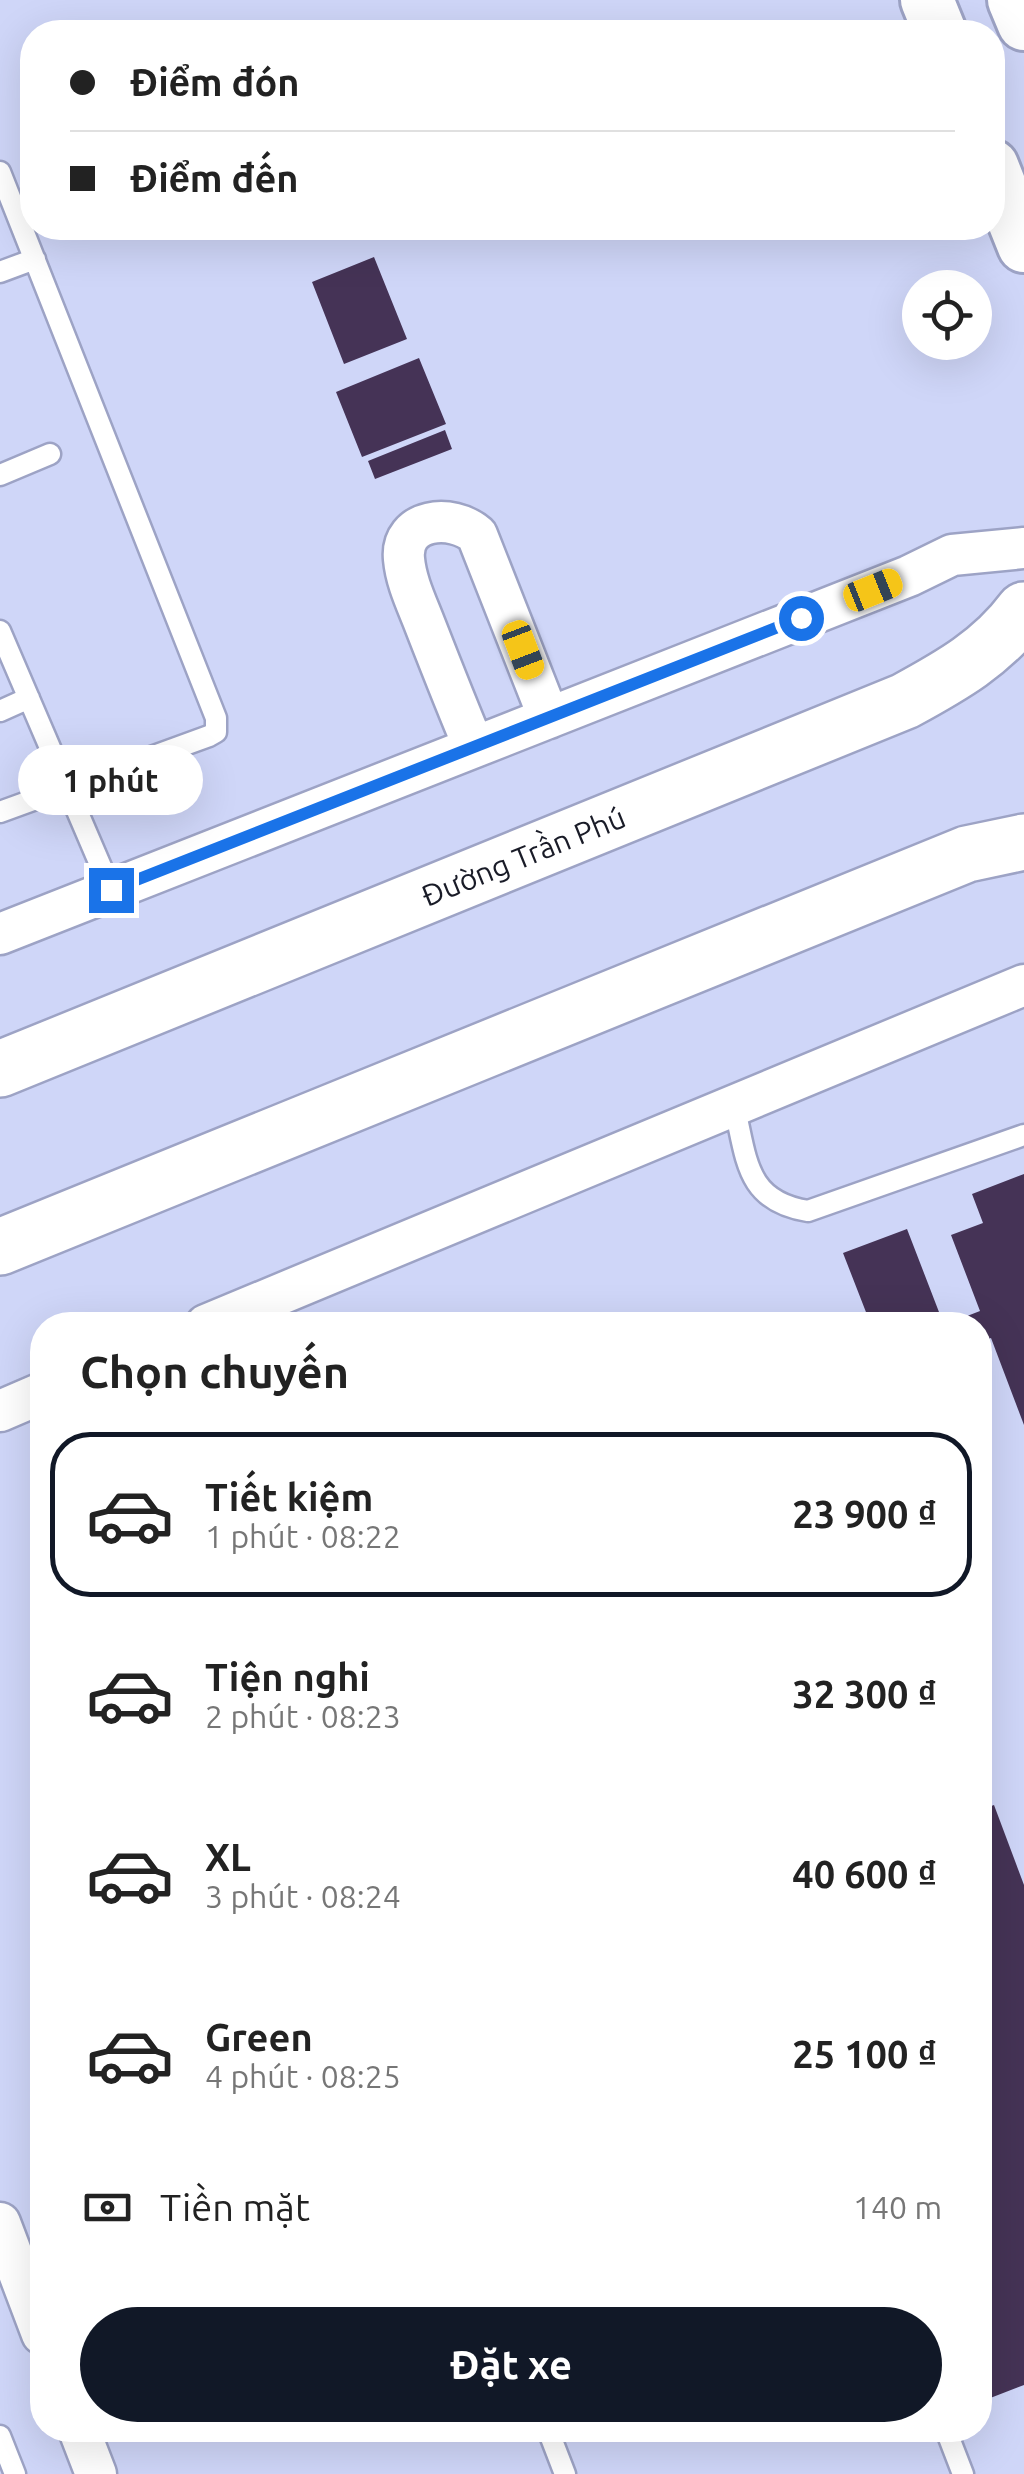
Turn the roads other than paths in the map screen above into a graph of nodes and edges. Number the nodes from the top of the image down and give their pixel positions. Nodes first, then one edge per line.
1 (1014, 0) edge
2 (1024, 24) edge
3 (0, 172) edge
4 (1005, 198) edge
5 (20, 222) edge
6 (27, 240) edge
7 (1024, 246) edge
8 (35, 260) junction
9 (0, 272) edge
10 (50, 454) dead end
11 (0, 475) edge
12 (1024, 548) edge
13 (1024, 610) edge
14 (0, 631) edge
15 (29, 698) junction
16 (0, 711) edge
17 (548, 718) junction
18 (474, 747) junction
19 (67, 788) junction
20 (0, 812) edge
21 (1024, 842) edge
22 (111, 890) junction
23 (0, 934) edge
24 (1024, 985) edge
25 (0, 1069) edge
26 (734, 1106) junction
27 (1024, 1135) edge
28 (0, 1246) edge
29 (237, 1312) edge
30 (30, 1398) edge
31 (0, 1411) edge
32 (0, 2223) edge
33 (30, 2302) edge
34 (0, 2436) edge
35 (84, 2442) edge
36 (553, 2442) edge
37 (950, 2442) edge
38 (15, 2474) edge
39 (96, 2474) edge
40 (565, 2474) edge
41 (962, 2474) edge

1 - 2 street
3 - 5 lane
4 - 7 street
6 - 8 lane
8 - 9 lane
8 - 19 lane
10 - 11 lane
12 - 17 street
13 - 25 main road, Đường Trần Phú
14 - 15 lane
15 - 16 lane
15 - 19 lane
17 - 18 street
17 - 18 street
18 - 22 street
19 - 20 lane
19 - 22 lane
21 - 28 main road
22 - 23 street
24 - 26 street
26 - 27 lane
26 - 29 street
30 - 31 street
32 - 33 street
34 - 38 lane
35 - 39 street
36 - 40 lane
37 - 41 lane

